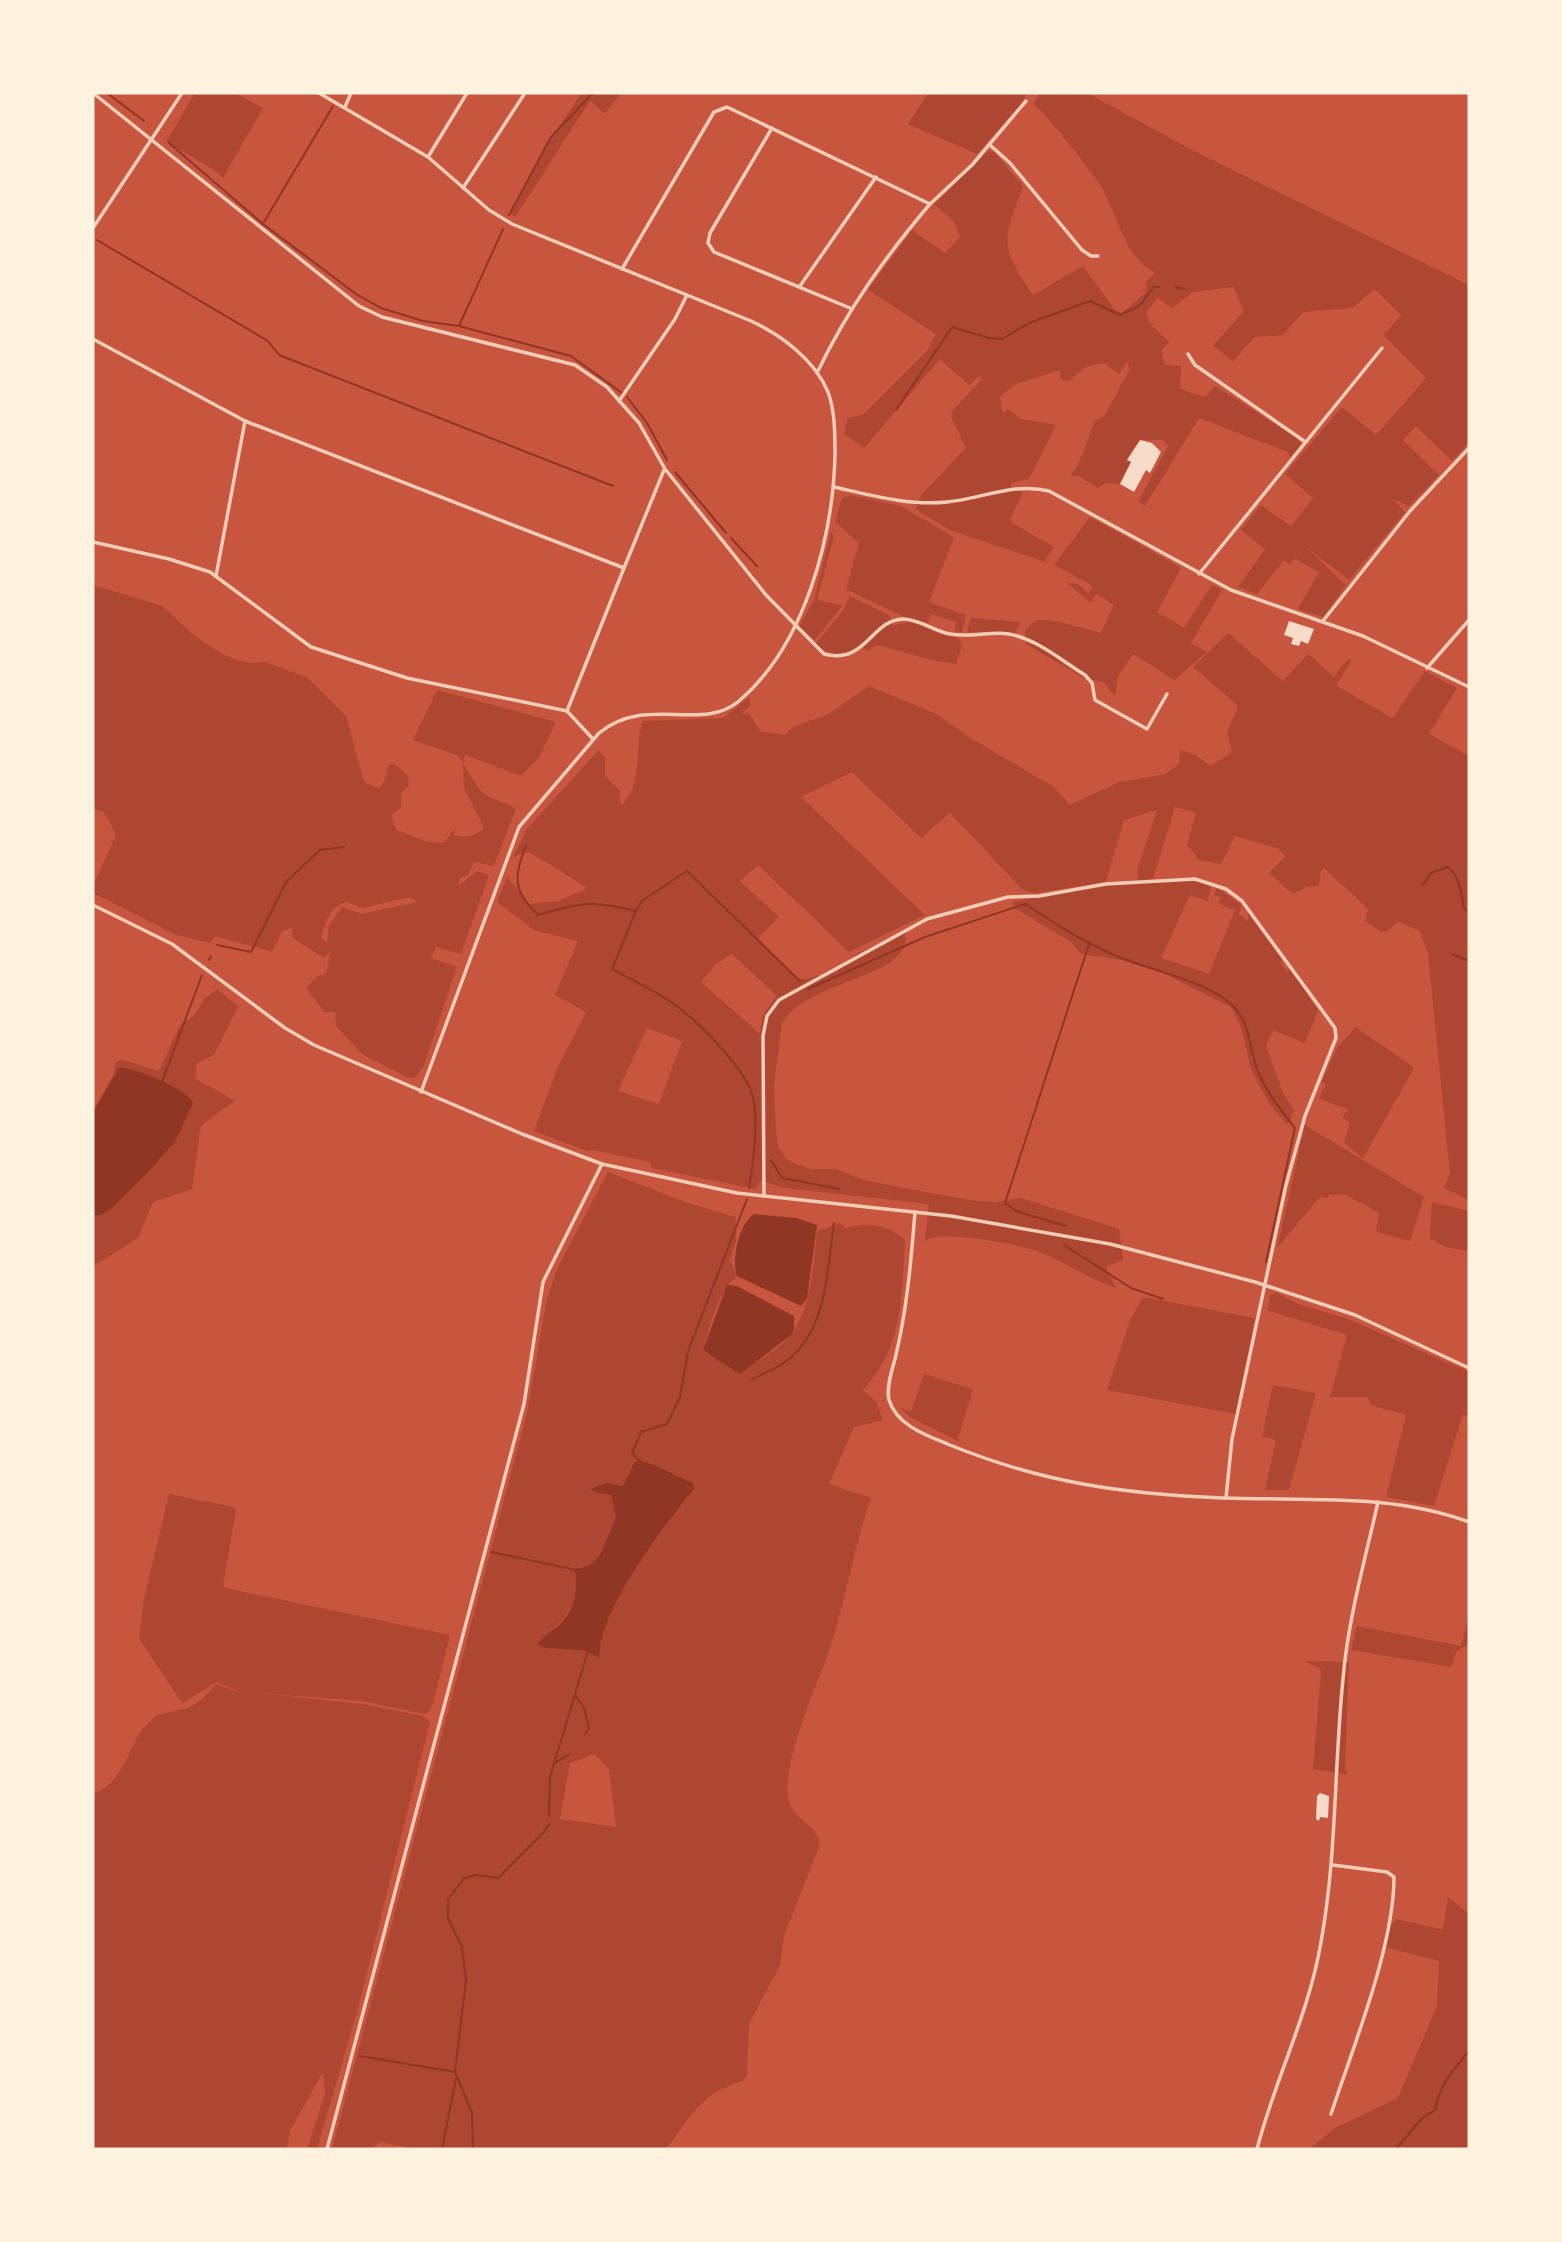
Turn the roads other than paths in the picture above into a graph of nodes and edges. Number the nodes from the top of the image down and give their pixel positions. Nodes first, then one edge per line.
1 (93, 93) edge
2 (183, 93) edge
3 (319, 93) edge
4 (351, 93) edge
5 (467, 93) edge
6 (525, 93) edge
7 (1026, 101) dead end
8 (345, 107) junction
9 (772, 128) junction
10 (152, 142) junction
11 (990, 145) junction
12 (428, 157) junction
13 (876, 177) junction
14 (463, 188) junction
15 (930, 204) junction
16 (93, 229) edge
17 (1098, 256) dead end
18 (622, 269) junction
19 (800, 286) junction
20 (687, 295) junction
21 (850, 308) junction
22 (93, 339) edge
23 (1382, 348) dead end
24 (1188, 354) dead end
25 (817, 373) junction
26 (619, 401) junction
27 (245, 421) junction
28 (1304, 442) junction
29 (1469, 448) edge
30 (665, 469) junction
31 (834, 487) junction
32 (93, 542) edge
33 (624, 568) junction
34 (1199, 574) junction
35 (216, 576) junction
36 (1469, 620) edge
37 (1323, 621) junction
38 (794, 627) junction
39 (1427, 668) junction
40 (1469, 687) edge
41 (1167, 694) dead end
42 (567, 711) junction
43 (593, 739) junction
44 (93, 905) edge
45 (421, 1092) junction
46 (602, 1164) junction
47 (764, 1196) junction
48 (915, 1212) junction
49 (1266, 1287) junction
50 (1469, 1368) edge
51 (1226, 1498) junction
52 (1378, 1502) junction
53 (1469, 1522) edge
54 (1334, 1865) junction
55 (1331, 2114) dead end
56 (327, 2149) edge
57 (1257, 2149) edge

1 - 10 street
2 - 10 street
3 - 8 street
4 - 8 street
5 - 12 street
6 - 14 street
7 - 11 street
8 - 12 street
9 - 13 street
9 - 18 street
9 - 19 street
10 - 16 street
10 - 26 street
11 - 15 street
11 - 17 street
12 - 14 street
13 - 15 street
13 - 19 street
14 - 18 street
15 - 21 street
18 - 20 street
19 - 21 street
20 - 25 street
20 - 26 street
21 - 25 street
22 - 27 street
23 - 28 street
24 - 28 street
25 - 31 street
26 - 30 street
27 - 33 street
27 - 35 street
28 - 34 street
29 - 37 street
30 - 33 street
30 - 38 street
31 - 34 street
31 - 38 street
32 - 35 street
33 - 42 street
34 - 37 street
35 - 42 street
36 - 39 street
37 - 39 street
38 - 41 street
38 - 43 street
39 - 40 street
42 - 43 street
43 - 45 street
44 - 45 street
45 - 46 street
46 - 47 street
46 - 56 street
47 - 48 street
47 - 49 street
48 - 49 street
48 - 51 street
49 - 50 street
49 - 51 street
51 - 52 street
52 - 53 street
52 - 54 street
54 - 55 street
54 - 57 street

